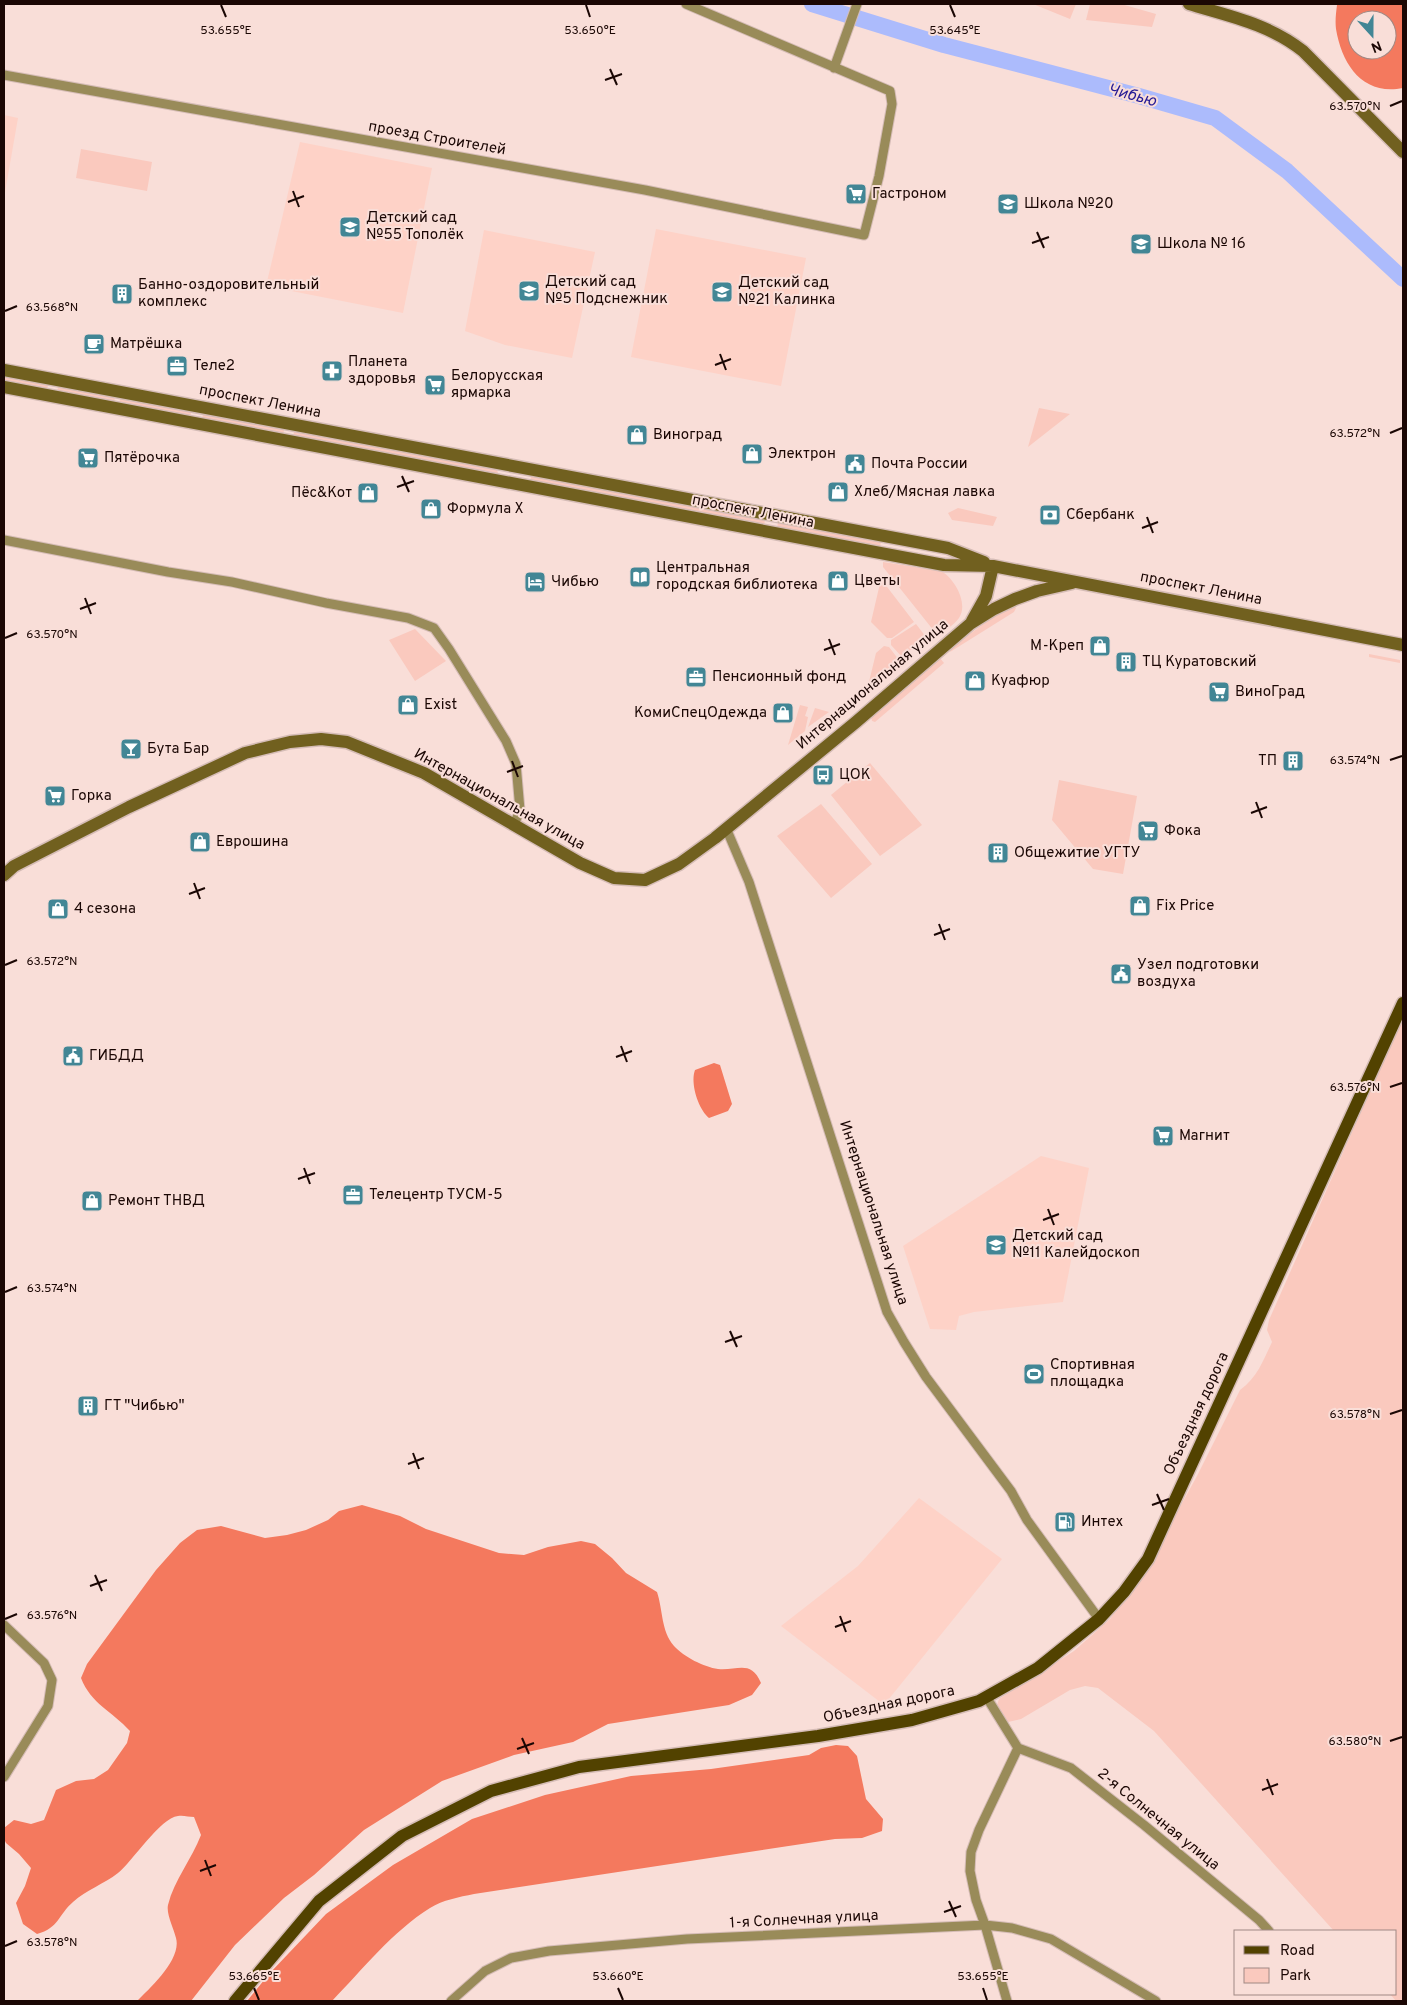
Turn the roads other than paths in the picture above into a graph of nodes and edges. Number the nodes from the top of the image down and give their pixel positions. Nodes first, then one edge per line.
1 (686, 4) edge
2 (857, 4) edge
3 (1189, 4) edge
4 (834, 68) junction
5 (4, 75) edge
6 (1403, 152) edge
7 (4, 370) edge
8 (4, 387) edge
9 (510, 466) junction
10 (507, 482) junction
11 (4, 540) edge
12 (993, 566) junction
13 (1077, 582) junction
14 (970, 624) junction
15 (1403, 645) edge
16 (514, 825) junction
17 (726, 828) junction
18 (4, 876) edge
19 (1403, 1004) edge
20 (1099, 1619) junction
21 (4, 1625) edge
22 (987, 1698) junction
23 (1018, 1748) junction
24 (4, 1777) edge
25 (985, 1926) junction
26 (1268, 1930) edge
27 (235, 2001) edge
28 (451, 2001) edge
29 (1007, 2001) edge
30 (1156, 2001) edge

1 - 4 street
2 - 4 street
3 - 6 main road
4 - 5 street, проезд Строителей
7 - 9 main road, проспект Ленина
8 - 10 main road, проспект Ленина
9 - 10 main road
9 - 12 main road, проспект Ленина
10 - 12 main road, проспект Ленина
11 - 16 street
12 - 13 main road, проспект Ленина
12 - 14 main road, Интернациональная улица
13 - 14 main road, Интернациональная улица
13 - 15 main road, проспект Ленина
14 - 17 main road, Интернациональная улица
16 - 17 main road, Интернациональная улица
16 - 18 main road, Интернациональная улица
17 - 20 street, Интернациональная улица
19 - 20 main road, Объездная дорога
20 - 22 main road, Объездная дорога
21 - 24 street
22 - 23 street
22 - 27 main road, Объездная дорога
23 - 25 street
23 - 26 street, 2-я Солнечная улица
25 - 28 street, 1-я Солнечная улица
25 - 29 street
25 - 30 street, 1-я Солнечная улица

